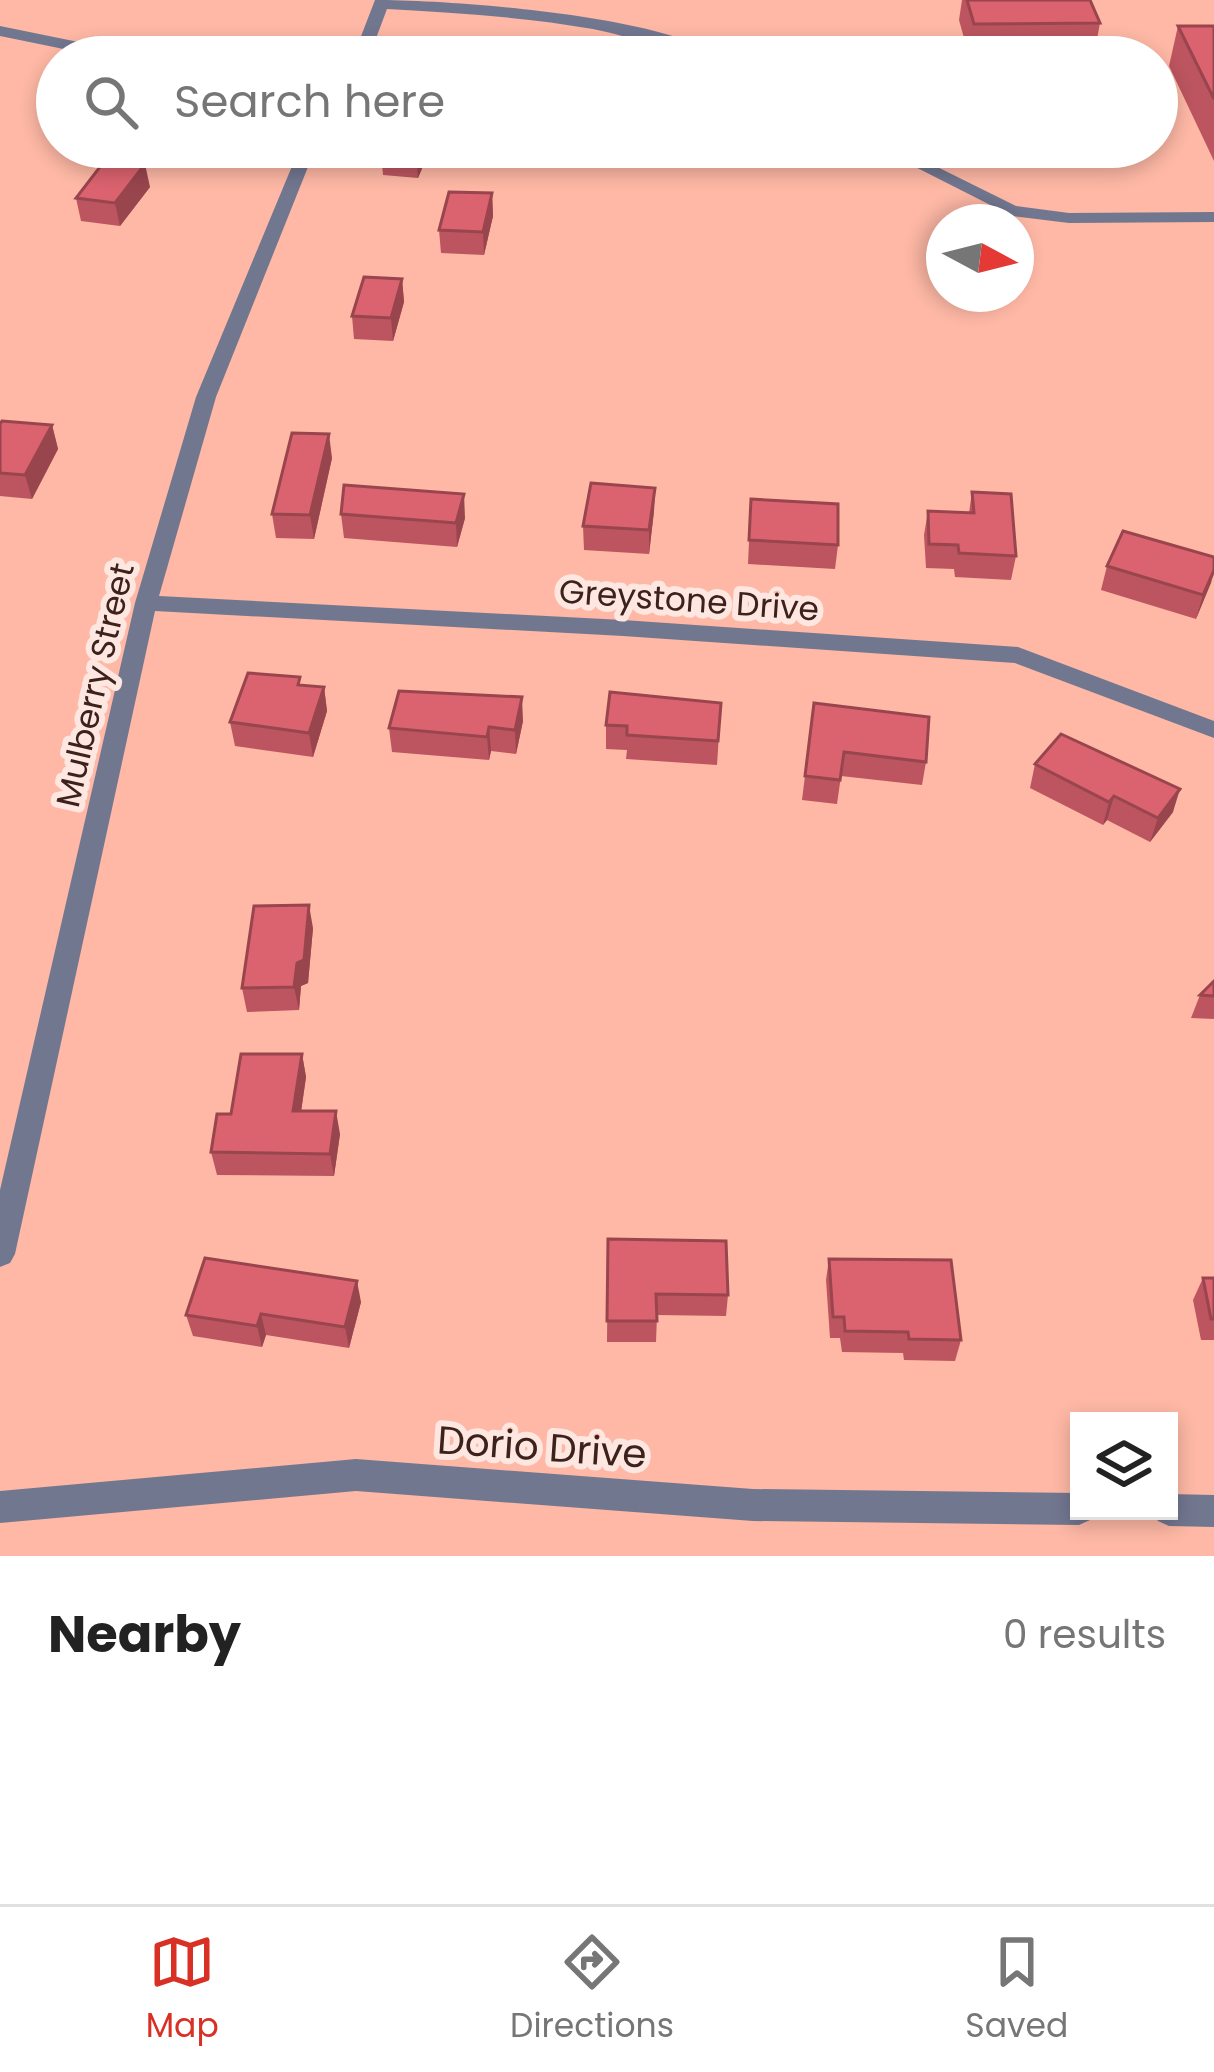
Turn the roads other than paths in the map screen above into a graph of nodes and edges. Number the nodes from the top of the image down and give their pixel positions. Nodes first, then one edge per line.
1 (383, 2) edge
2 (0, 31) edge
3 (369, 36) edge
4 (639, 36) edge
5 (36, 38) edge
6 (299, 168) edge
7 (926, 168) edge
8 (1214, 217) edge
9 (146, 603) junction
10 (1214, 730) edge
11 (0, 1254) edge
12 (0, 1507) edge
13 (1070, 1509) edge
14 (1178, 1510) edge
15 (1214, 1510) edge

1 - 3 street
1 - 4 street
2 - 5 street
6 - 9 street, Mulberry Street
7 - 8 street
9 - 10 street, Greystone Drive
9 - 11 street, Mulberry Street
12 - 13 street, Dorio Drive
14 - 15 street

